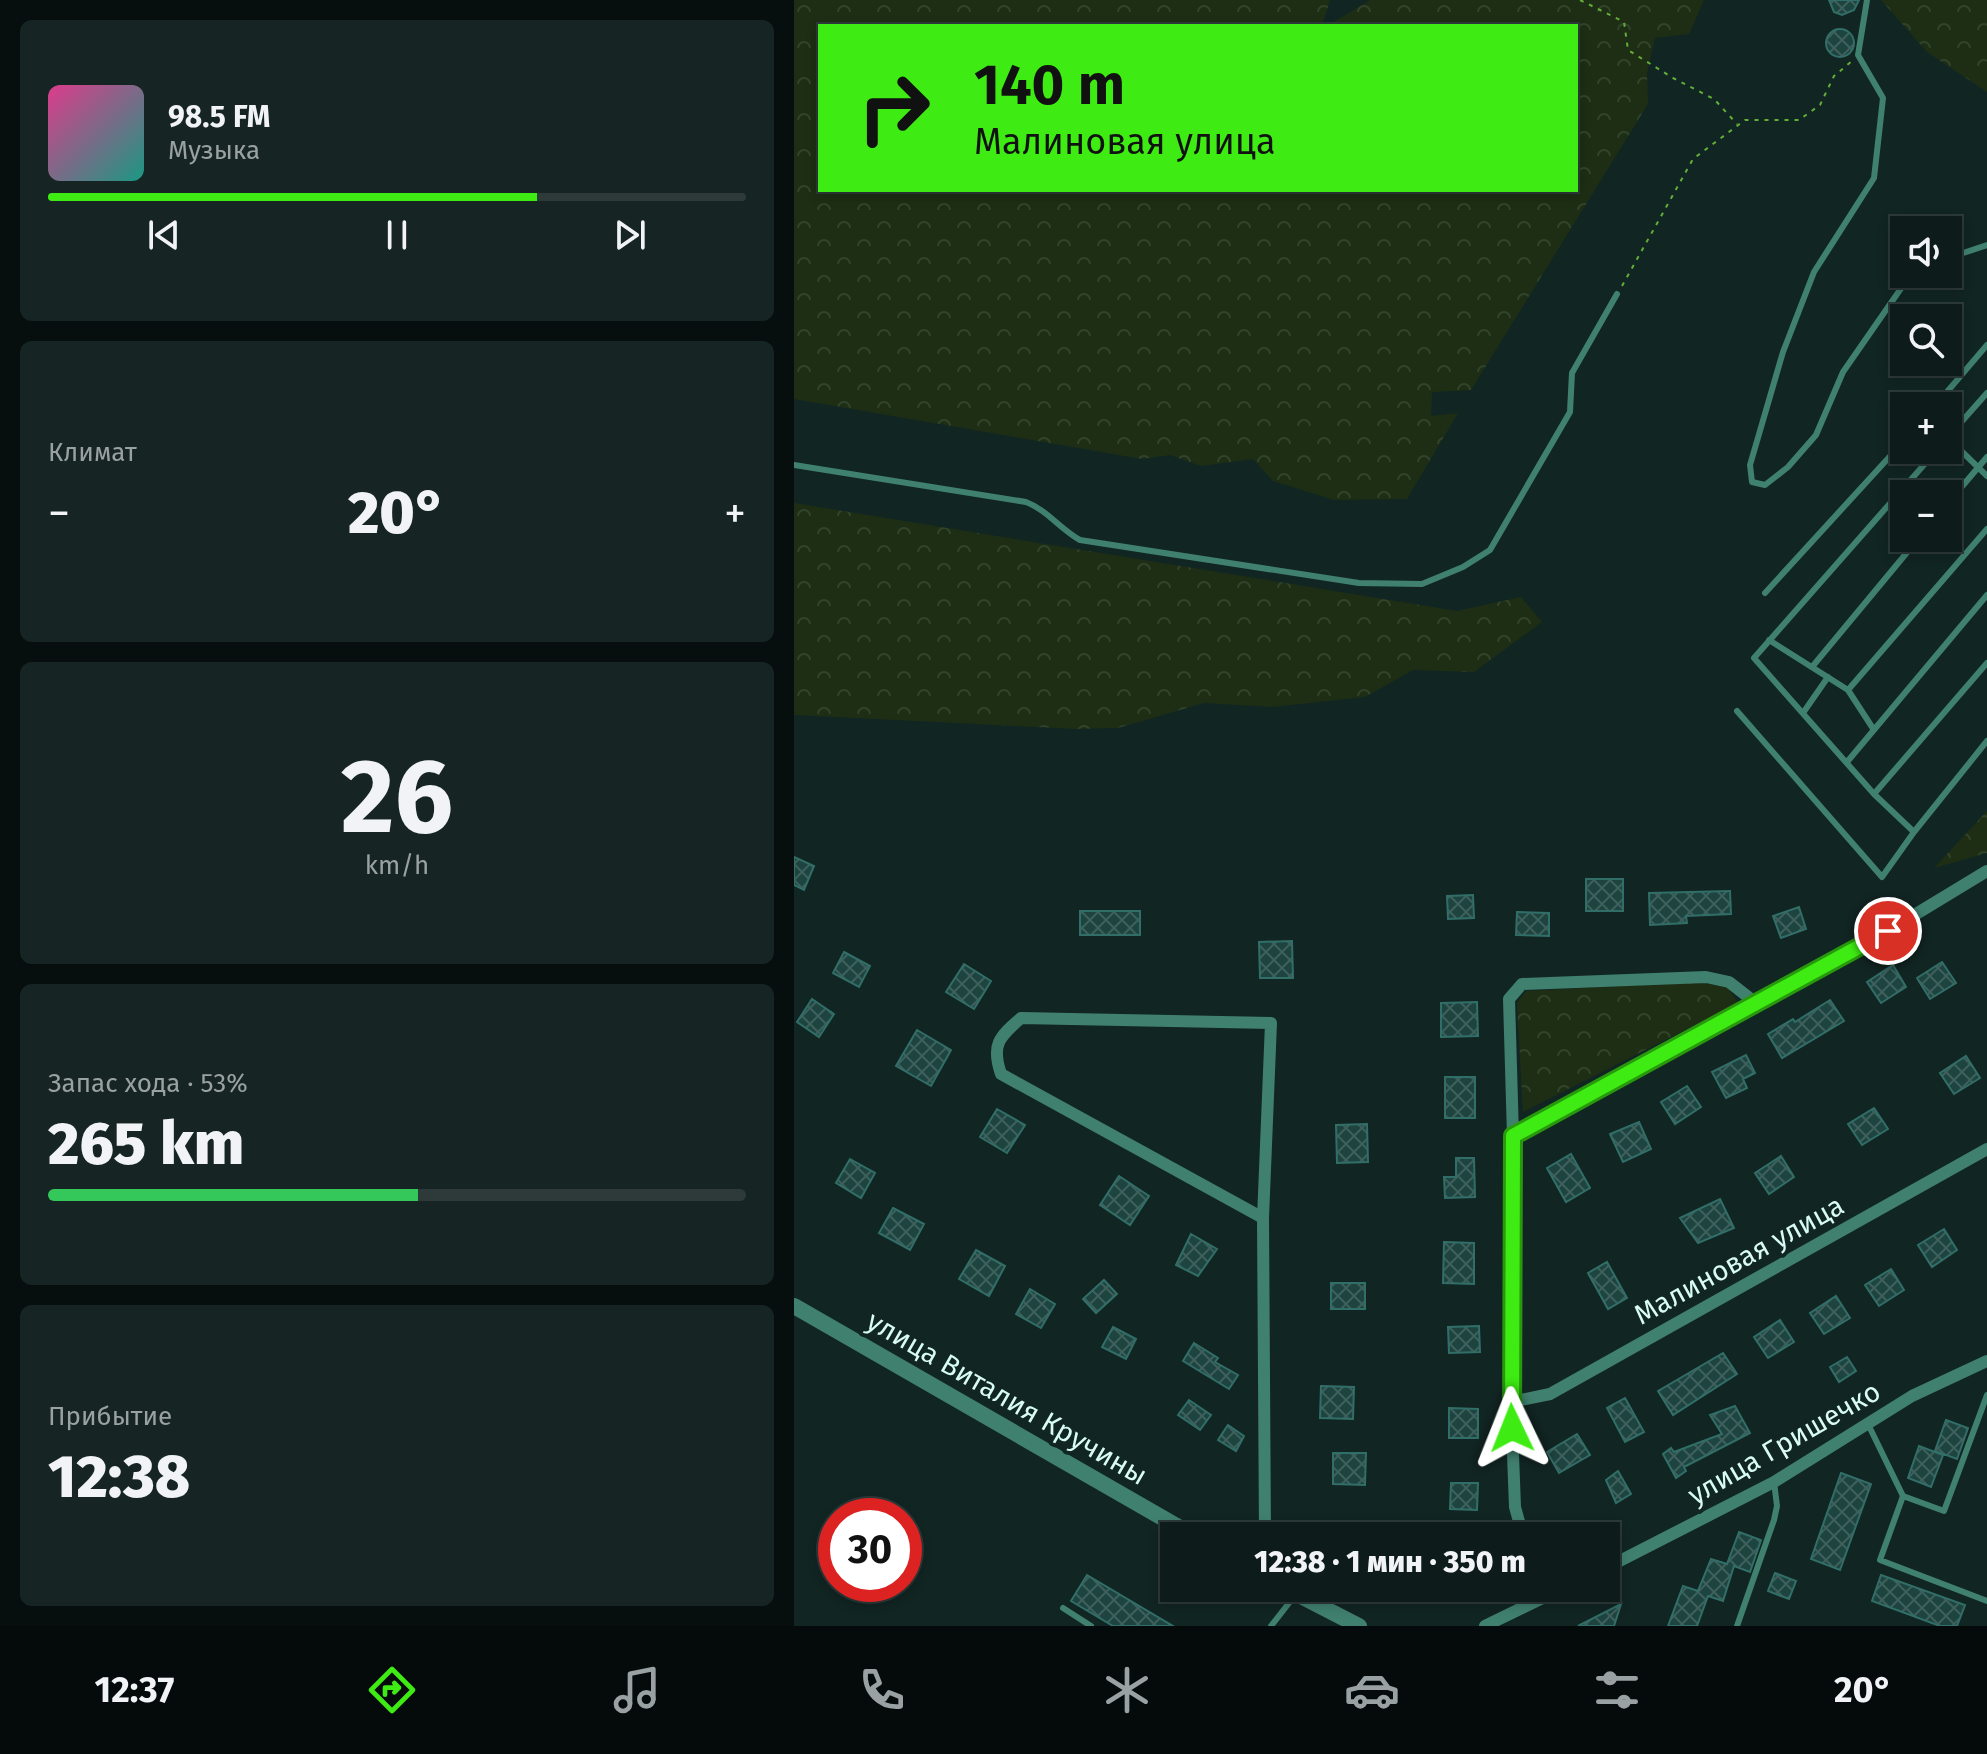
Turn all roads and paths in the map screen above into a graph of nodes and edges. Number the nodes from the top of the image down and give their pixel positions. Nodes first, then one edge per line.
1 (1580, 0) edge
2 (1867, 0) edge
3 (1858, 55) junction
4 (1738, 125) junction
5 (1987, 245) edge
6 (1962, 253) edge
7 (1901, 288) edge
8 (1617, 294) joint
9 (1987, 345) edge
10 (1947, 392) edge
11 (1987, 393) edge
12 (1962, 422) edge
13 (1962, 452) edge
14 (1890, 456) edge
15 (1987, 457) edge
16 (1925, 464) edge
17 (794, 465) edge
18 (1978, 467) junction
19 (1987, 476) edge
20 (1962, 486) edge
21 (1987, 529) edge
22 (1907, 552) edge
23 (1765, 593) dead end
24 (1987, 595) edge
25 (1769, 640) junction
26 (1987, 663) edge
27 (1812, 667) junction
28 (1828, 677) junction
29 (1848, 690) junction
30 (1737, 711) dead end
31 (1803, 713) junction
32 (1874, 730) junction
33 (1987, 741) edge
34 (1847, 762) junction
35 (1874, 794) junction
36 (1914, 832) junction
37 (1987, 871) edge
38 (1756, 1003) junction
39 (1513, 1136) junction
40 (1987, 1149) edge
41 (1263, 1218) junction
42 (794, 1306) edge
43 (1987, 1361) edge
44 (1987, 1395) edge
45 (1511, 1402) junction
46 (1867, 1422) junction
47 (1774, 1482) junction
48 (1903, 1496) junction
49 (1170, 1522) edge
50 (1265, 1522) edge
51 (1519, 1522) edge
52 (1620, 1561) edge
53 (1987, 1601) edge
54 (1284, 1602) edge
55 (1312, 1602) edge
56 (1525, 1602) edge
57 (1063, 1608) dead end
58 (1091, 1626) edge
59 (1271, 1626) edge
60 (1359, 1626) edge
61 (1485, 1626) edge
62 (1737, 1626) edge

1 - 4 path
2 - 3 lane
3 - 4 path
3 - 7 lane
4 - 8 path
5 - 6 lane
8 - 17 lane
9 - 10 lane
11 - 12 lane
13 - 18 lane
14 - 23 lane
15 - 18 lane
16 - 25 lane
18 - 19 lane
18 - 20 lane
21 - 29 lane
22 - 27 lane
24 - 32 lane
25 - 27 lane
25 - 31 lane
26 - 35 lane
27 - 28 lane
28 - 29 lane
28 - 31 lane
29 - 32 lane
30 - 36 lane
31 - 34 lane
32 - 34 lane
33 - 36 lane
34 - 35 lane
35 - 36 lane
37 - 38 street
38 - 39 street
38 - 39 street
39 - 45 street
40 - 45 street, Малиновая улица
41 - 41 street
41 - 50 street
42 - 49 street, улица Виталия Кручины
43 - 46 street, улица Гришечко
44 - 48 lane
45 - 51 street
46 - 47 street, улица Гришечко
46 - 48 lane
47 - 52 street, улица Гришечко
47 - 62 lane
48 - 53 lane
54 - 59 lane
55 - 60 street
56 - 61 street
57 - 58 lane

